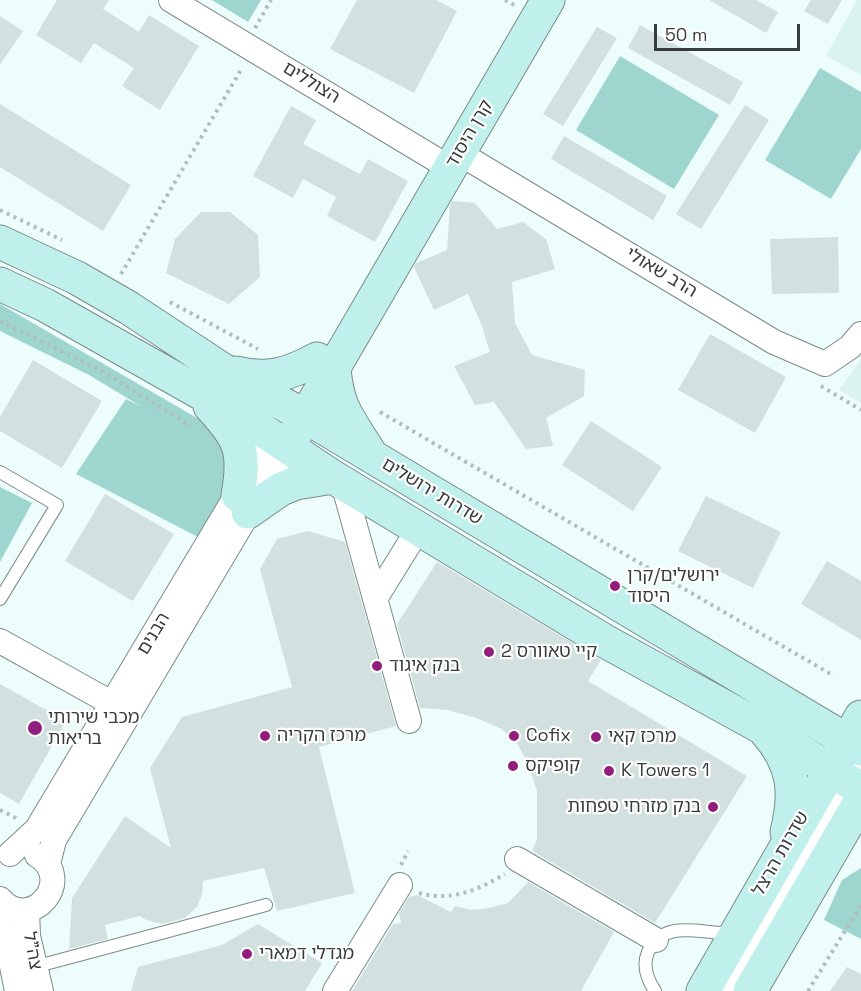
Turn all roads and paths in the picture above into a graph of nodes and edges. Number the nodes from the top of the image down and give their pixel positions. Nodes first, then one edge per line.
1 (171, 0) edge
2 (271, 0) edge
3 (548, 0) edge
4 (249, 47) junction
5 (455, 160) junction
6 (0, 242) edge
7 (121, 274) dead end
8 (0, 284) edge
9 (0, 321) edge
10 (861, 334) edge
11 (326, 364) junction
12 (223, 370) junction
13 (811, 380) dead end
14 (194, 389) junction
15 (861, 410) edge
16 (297, 412) junction
17 (380, 412) dead end
18 (192, 426) dead end
19 (280, 441) junction
20 (372, 456) junction
21 (0, 472) edge
22 (338, 480) junction
23 (243, 503) junction
24 (418, 528) junction
25 (0, 599) edge
26 (375, 599) junction
27 (0, 641) edge
28 (834, 676) dead end
29 (113, 704) junction
30 (409, 721) dead end
31 (761, 727) junction
32 (855, 760) edge
33 (861, 841) edge
34 (782, 852) junction
35 (5, 858) edge
36 (517, 860) joint
37 (48, 864) junction
38 (822, 867) junction
39 (400, 885) joint
40 (0, 899) edge
41 (861, 905) edge
42 (266, 906) dead end
43 (0, 907) edge
44 (27, 910) junction
45 (751, 928) junction
46 (656, 940) junction
47 (34, 967) junction
48 (17, 991) edge
49 (41, 991) edge
50 (335, 991) edge
51 (655, 991) edge
52 (703, 991) edge
53 (717, 991) edge
54 (728, 991) edge
55 (750, 991) edge
56 (808, 991) edge

1 - 4 street, הצוללים
2 - 4 path
3 - 5 main road, קרן היסוד
4 - 5 street, הצוללים
4 - 7 path
5 - 10 street, הרב שאולי
5 - 11 main road, קרן היסוד
6 - 12 main road, שדרות ירושלים
8 - 14 main road
9 - 18 path
11 - 12 main road
11 - 16 main road, קרן היסוד
11 - 20 main road
12 - 16 main road, שדרות ירושלים
13 - 15 path
14 - 19 main road
14 - 23 main road
16 - 19 main road, קרן היסוד
16 - 20 main road, שדרות ירושלים
17 - 28 path
19 - 22 main road
19 - 23 street, הבנים
20 - 32 main road, שדרות ירושלים
21 - 25 lane
22 - 23 main road
22 - 24 main road
22 - 26 street
23 - 29 street, הבנים
23 - 37 street, הבנים
24 - 26 street
24 - 31 main road
26 - 30 street
27 - 29 street
29 - 35 street, הבנים
31 - 32 main road
31 - 34 main road
32 - 34 main road, שדרות הרצל
32 - 38 main road
32 - 45 lane
33 - 38 main road
34 - 45 main road, שדרות הרצל
35 - 37 street
36 - 39 path
36 - 46 street
37 - 44 street, הבנים
38 - 55 main road
39 - 50 street
40 - 44 street
41 - 56 path
42 - 47 lane
43 - 48 street, צה"ל
44 - 47 street, צה"ל
45 - 46 lane
45 - 52 main road, שדרות הרצל
45 - 53 lane
45 - 54 lane
46 - 51 lane
47 - 49 street, צה"ל

